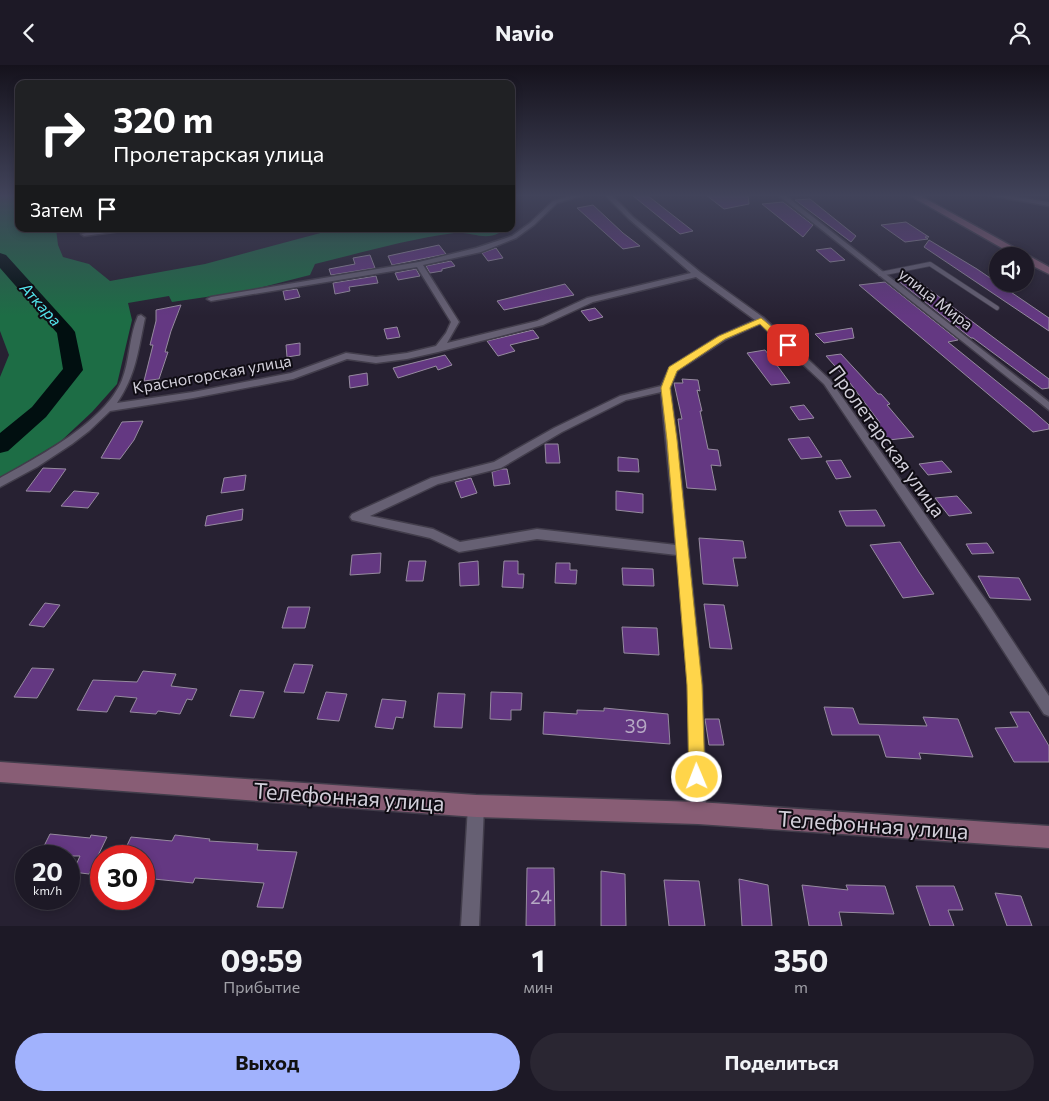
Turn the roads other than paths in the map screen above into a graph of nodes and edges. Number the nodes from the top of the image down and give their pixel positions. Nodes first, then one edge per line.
1 (517, 235) edge
2 (651, 235) edge
3 (831, 235) edge
4 (985, 235) edge
5 (1006, 247) edge
6 (1034, 263) edge
7 (419, 264) junction
8 (1049, 271) edge
9 (697, 274) junction
10 (880, 274) junction
11 (210, 299) dead end
12 (997, 308) dead end
13 (141, 318) dead end
14 (761, 320) junction
15 (438, 349) junction
16 (665, 388) junction
17 (107, 407) junction
18 (1049, 407) edge
19 (0, 483) edge
20 (682, 551) junction
21 (1049, 709) edge
22 (0, 772) edge
23 (476, 806) junction
24 (698, 813) junction
25 (1049, 837) edge
26 (470, 926) edge

1 - 7 street
2 - 9 street, Пролетарская улица
3 - 10 street, улица Мира
4 - 5 street
6 - 8 street
7 - 11 street
7 - 15 street
9 - 14 street, Пролетарская улица
9 - 15 street, Красногорская улица
10 - 12 lane
10 - 18 street, улица Мира
13 - 17 street
14 - 16 street
14 - 21 street, Пролетарская улица
15 - 17 street, Красногорская улица
16 - 20 street
16 - 20 street
17 - 19 street
20 - 24 street
22 - 23 street, Телефонная улица
23 - 24 street, Телефонная улица
23 - 26 street
24 - 25 street, Телефонная улица

